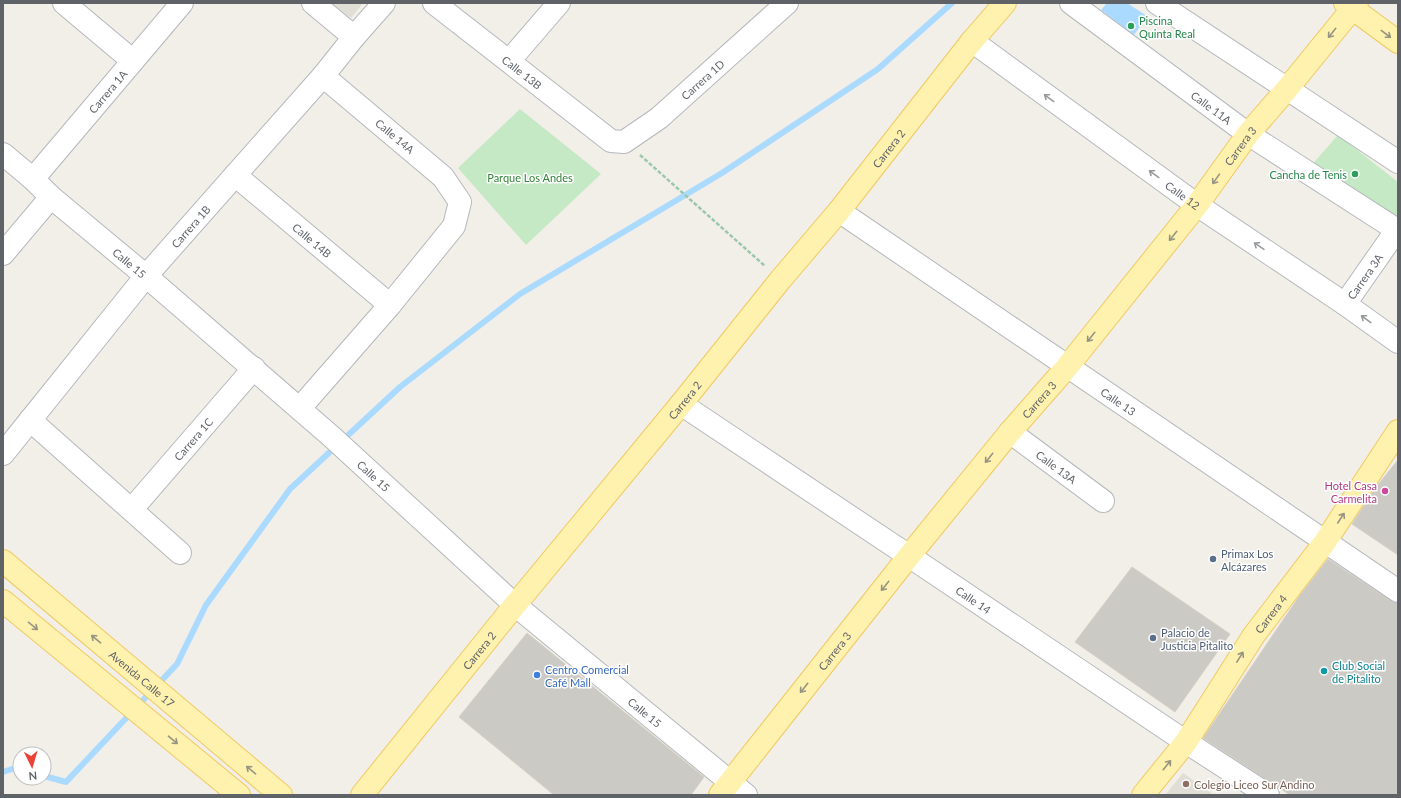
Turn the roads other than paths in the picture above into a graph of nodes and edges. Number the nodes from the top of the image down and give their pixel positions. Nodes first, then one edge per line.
1 (64, 3) edge
2 (182, 3) edge
3 (313, 3) edge
4 (384, 3) edge
5 (434, 3) edge
6 (559, 3) edge
7 (787, 3) edge
8 (1005, 3) edge
9 (1071, 3) edge
10 (1157, 3) edge
11 (1351, 5) edge
12 (354, 37) junction
13 (972, 41) junction
14 (1398, 42) edge
15 (133, 61) junction
16 (509, 61) junction
17 (323, 76) junction
18 (1287, 89) junction
19 (1248, 134) junction
20 (618, 141) joint
21 (3, 154) edge
22 (1398, 162) edge
23 (235, 175) junction
24 (34, 179) junction
25 (51, 197) junction
26 (1197, 205) junction
27 (839, 211) junction
28 (1397, 229) edge
29 (3, 254) edge
30 (146, 276) junction
31 (1345, 304) junction
32 (390, 305) junction
33 (1398, 342) edge
34 (1067, 367) junction
35 (254, 368) junction
36 (680, 404) junction
37 (300, 408) junction
38 (30, 420) junction
39 (1398, 431) edge
40 (1010, 432) junction
41 (3, 454) edge
42 (1103, 501) dead end
43 (132, 509) junction
44 (1325, 542) junction
45 (180, 553) dead end
46 (909, 556) junction
47 (3, 561) edge
48 (1398, 591) edge
49 (3, 601) edge
50 (515, 605) junction
51 (1186, 742) junction
52 (732, 790) edge
53 (239, 795) edge
54 (281, 795) edge
55 (362, 795) edge
56 (1143, 795) edge
57 (1268, 795) edge

1 - 15 street
2 - 15 street, Carrera 1A
3 - 12 street
4 - 12 street, Carrera 1B
5 - 16 street, Calle 13B
6 - 16 street
7 - 20 street, Carrera 1D
8 - 13 main road, Carrera 2
9 - 19 street, Calle 11A
10 - 18 street
11 -> 14 main road
11 -> 18 main road, Carrera 3
12 - 17 street, Carrera 1B
26 -> 13 street, Calle 12
13 - 27 main road, Carrera 2
15 - 24 street, Carrera 1A
16 - 20 street, Calle 13B
17 - 23 street, Carrera 1B
17 - 32 street, Calle 14A
18 - 19 main road, Carrera 3
18 - 22 street
19 -> 26 main road, Carrera 3
19 - 28 street, Calle 11A
21 - 24 street, Calle 15
23 - 30 street, Carrera 1B
23 - 32 street, Calle 14B
24 - 25 street, Calle 15
25 - 29 street
25 - 30 street, Calle 15
31 -> 26 street, Calle 12
26 -> 34 main road, Carrera 3
27 - 34 street, Calle 13
27 - 36 main road, Carrera 2
28 - 31 street, Carrera 3A
30 - 35 street, Calle 15
30 - 38 street, Carrera 1B
33 -> 31 street, Calle 12
32 - 37 street
34 - 40 main road, Carrera 3
34 - 44 street, Calle 13
35 - 37 street, Calle 15
35 - 43 street, Carrera 1C
36 - 46 street, Calle 14
36 - 50 main road, Carrera 2
37 - 50 street, Calle 15
38 - 41 street, Carrera 1B
38 - 43 street
44 -> 39 main road, Carrera 4
40 - 42 street, Calle 13A
40 -> 46 main road, Carrera 3
43 - 45 street
44 - 48 street, Calle 13
51 -> 44 main road, Carrera 4
46 - 51 street, Calle 14
46 -> 52 main road, Carrera 3
54 -> 47 main road, Avenida Calle 17
49 -> 53 main road
50 - 52 street, Calle 15
50 - 55 main road, Carrera 2
56 -> 51 main road, Carrera 4
51 - 57 street, Calle 14

